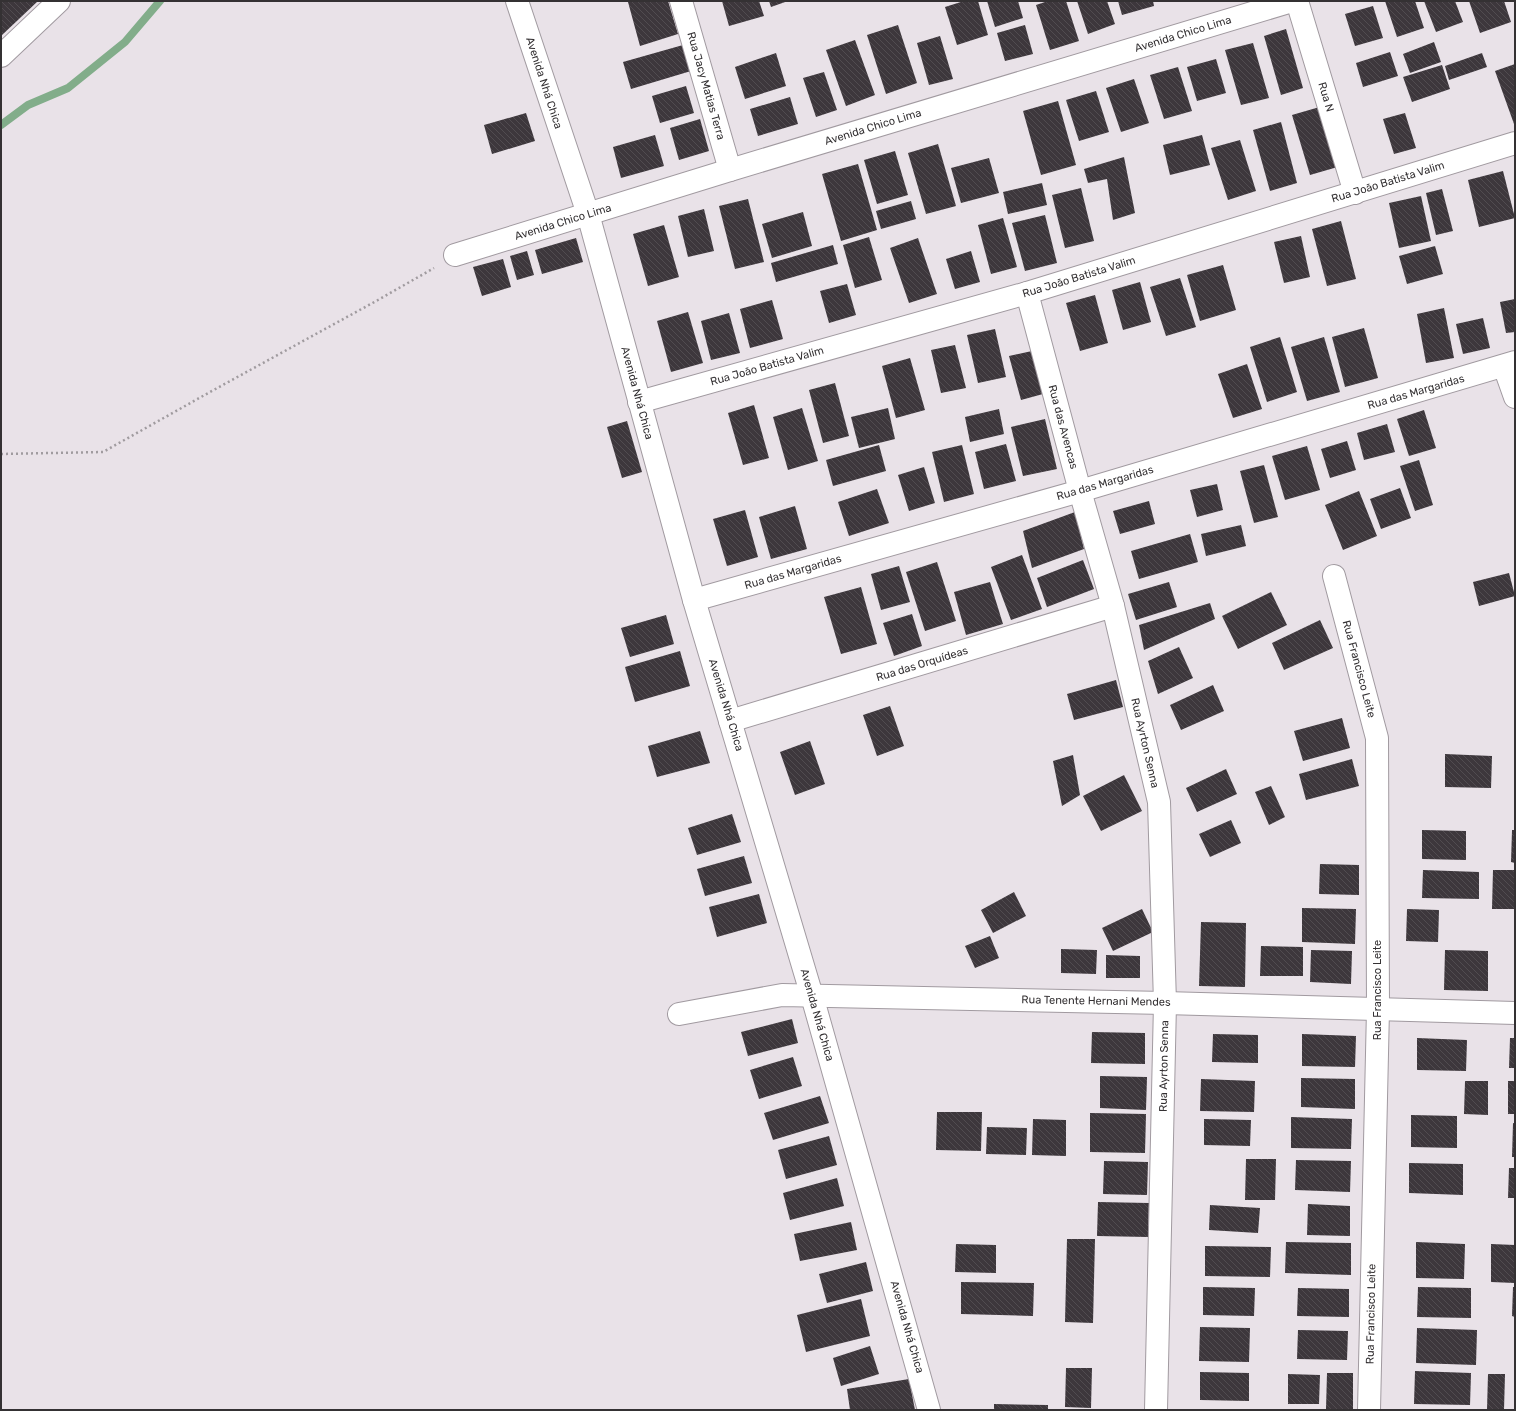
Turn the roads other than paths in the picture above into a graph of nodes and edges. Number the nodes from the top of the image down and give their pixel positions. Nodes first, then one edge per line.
1 (59, 1) edge
2 (517, 1) edge
3 (682, 1) edge
4 (1292, 1) edge
5 (1297, 1) edge
6 (1, 56) edge
7 (1515, 143) edge
8 (730, 170) junction
9 (1355, 193) junction
10 (588, 214) junction
11 (455, 255) road end
12 (1027, 293) junction
13 (1510, 364) edge
14 (1515, 397) edge
15 (639, 402) junction
16 (1080, 490) junction
17 (1334, 576) dead end
18 (694, 600) junction
19 (1113, 606) junction
20 (730, 721) junction
21 (812, 996) junction
22 (1165, 1003) junction
23 (1378, 1009) junction
24 (1515, 1013) edge
25 (679, 1014) dead end
26 (930, 1410) edge
27 (1156, 1410) edge
28 (1369, 1410) edge

1 - 6 street
2 - 10 street, Avenida Nhá Chica
3 - 8 street, Rua Jacy Matias Terra
4 - 8 street, Avenida Chico Lima
5 - 9 street, Rua N
7 - 9 street, Rua João Batista Valim
8 - 10 street, Avenida Chico Lima
9 - 12 street, Rua João Batista Valim
10 - 11 street, Avenida Chico Lima
10 - 15 street, Avenida Nhá Chica
12 - 15 street, Rua João Batista Valim
12 - 16 street, Rua das Avencas
13 - 14 street
13 - 16 street, Rua das Margaridas
15 - 18 street, Avenida Nhá Chica
16 - 18 street, Rua das Margaridas
16 - 19 street, Rua das Avencas
17 - 23 street, Rua Francisco Leite
18 - 20 street, Avenida Nhá Chica
19 - 20 street, Rua das Orquídeas
19 - 22 street, Rua Ayrton Senna
20 - 21 street, Avenida Nhá Chica
21 - 22 street, Rua Tenente Hernani Mendes
21 - 25 street, Rua Tenente Hernani Mendes
21 - 26 street, Avenida Nhá Chica
22 - 23 street, Rua Tenente Hernani Mendes
22 - 27 street, Rua Ayrton Senna
23 - 24 street, Rua Tenente Hernani Mendes
23 - 28 street, Rua Francisco Leite

